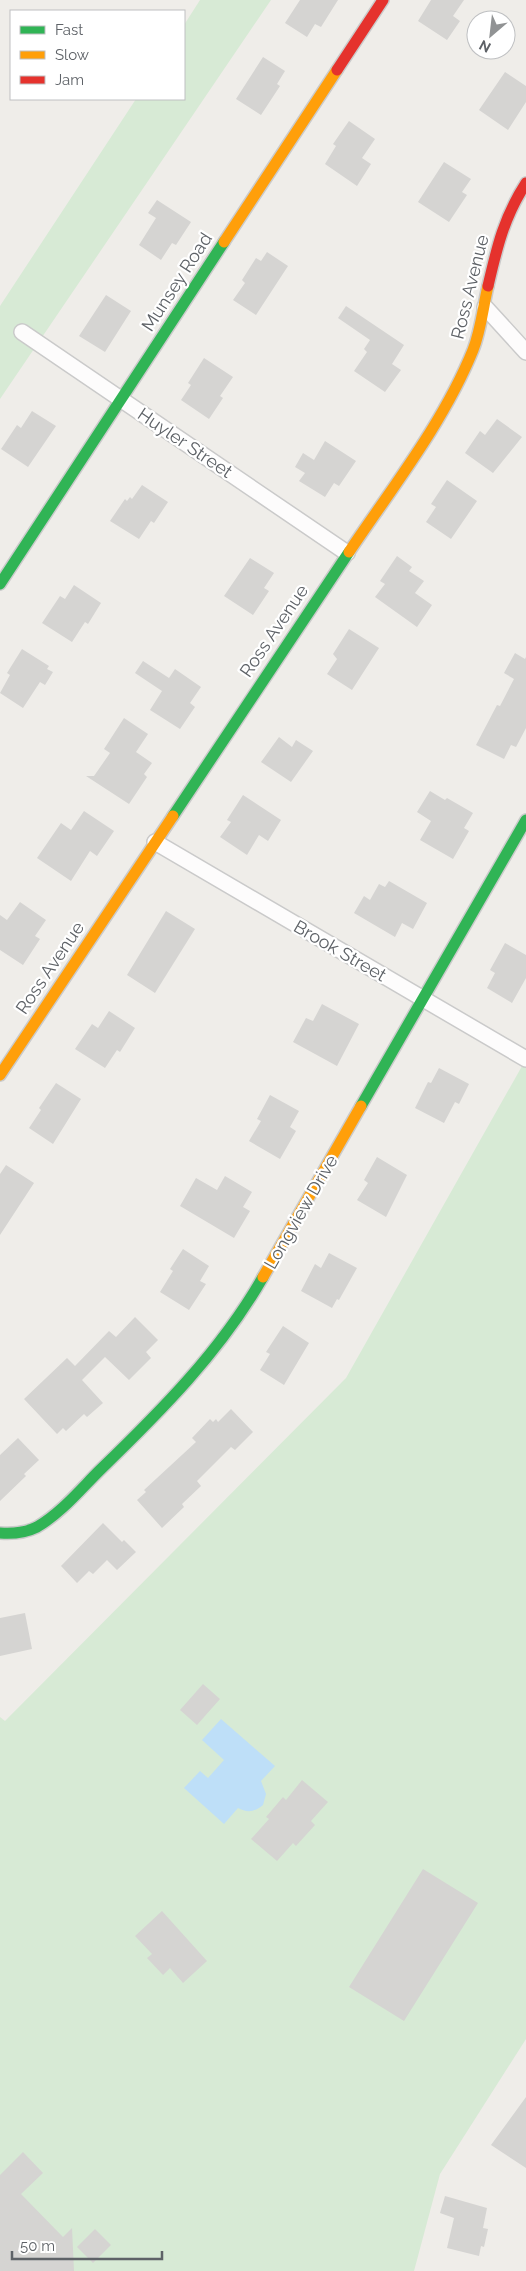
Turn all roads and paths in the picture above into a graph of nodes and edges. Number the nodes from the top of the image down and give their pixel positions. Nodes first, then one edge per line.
1 (383, 0) edge
2 (526, 183) edge
3 (485, 307) junction
4 (22, 332) dead end
5 (526, 352) edge
6 (121, 399) junction
7 (348, 553) junction
8 (0, 584) edge
9 (526, 820) edge
10 (155, 842) junction
11 (423, 999) junction
12 (526, 1059) edge
13 (0, 1075) edge
14 (0, 1533) edge

1 - 6 street, Munsey Road
2 - 3 street, Ross Avenue
3 - 5 street
3 - 7 street, Ross Avenue
4 - 6 street, Huyler Street
6 - 7 street, Huyler Street
6 - 8 street, Munsey Road
7 - 10 street, Ross Avenue
9 - 11 street, Longview Drive
10 - 11 street, Brook Street
10 - 13 street, Ross Avenue
11 - 12 street, Brook Street
11 - 14 street, Longview Drive

